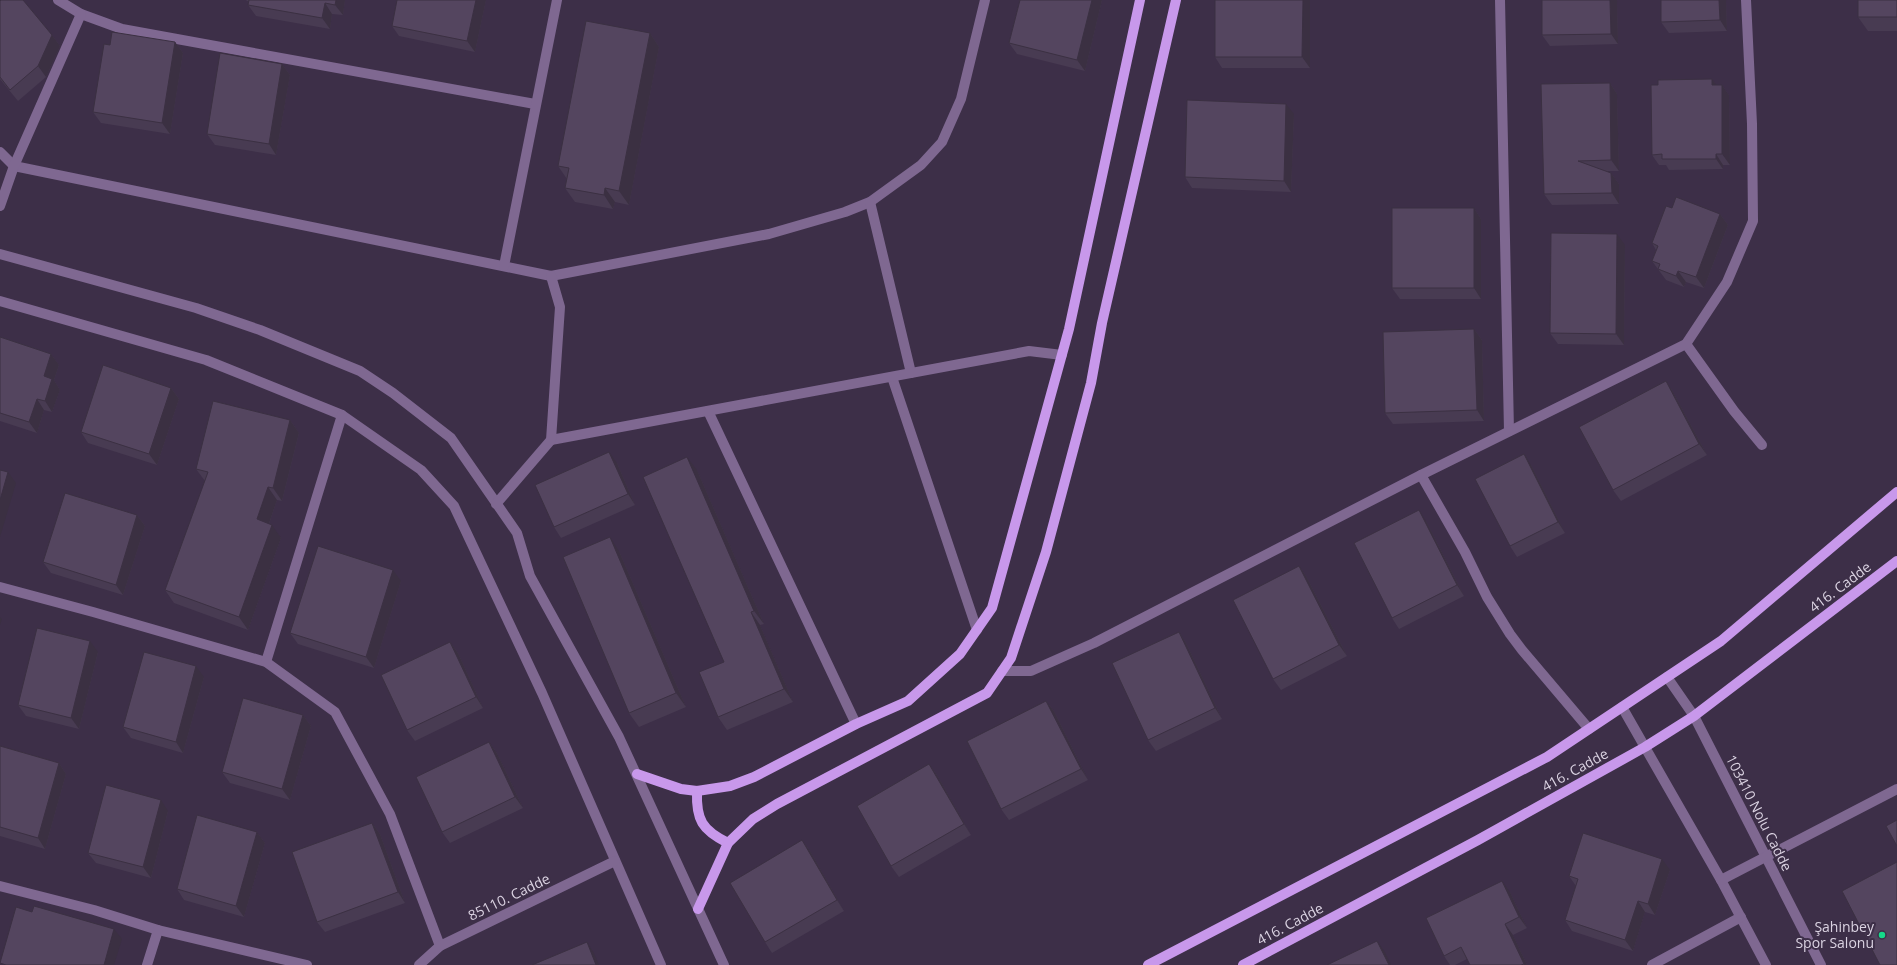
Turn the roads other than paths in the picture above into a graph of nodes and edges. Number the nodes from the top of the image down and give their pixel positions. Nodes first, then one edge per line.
1 (58, 0) edge
2 (557, 0) edge
3 (985, 0) edge
4 (1140, 0) edge
5 (1176, 0) edge
6 (1500, 0) edge
7 (1746, 0) edge
8 (81, 14) junction
9 (535, 104) junction
10 (0, 152) edge
11 (14, 166) junction
12 (870, 202) junction
13 (0, 206) edge
14 (0, 254) edge
15 (504, 266) junction
16 (551, 276) junction
17 (0, 301) edge
18 (1686, 344) junction
19 (1062, 354) junction
20 (911, 373) junction
21 (892, 377) junction
22 (708, 411) junction
23 (342, 415) junction
24 (1509, 432) junction
25 (551, 440) junction
26 (1762, 445) dead end
27 (1421, 475) junction
28 (1897, 492) edge
29 (496, 504) junction
30 (1897, 561) edge
31 (0, 587) edge
32 (977, 630) junction
33 (266, 662) junction
34 (1002, 671) junction
35 (1667, 677) junction
36 (1622, 707) junction
37 (1694, 716) junction
38 (856, 724) junction
39 (1589, 729) junction
40 (1645, 747) junction
41 (637, 774) junction
42 (1897, 789) edge
43 (697, 791) junction
44 (728, 843) junction
45 (1766, 857) junction
46 (615, 861) junction
47 (1721, 880) junction
48 (0, 886) edge
49 (698, 909) junction
50 (1741, 917) junction
51 (158, 930) junction
52 (440, 946) junction
53 (147, 965) edge
54 (307, 965) edge
55 (419, 965) edge
56 (660, 965) edge
57 (724, 965) edge
58 (1148, 965) edge
59 (1243, 965) edge
60 (1652, 965) edge
61 (1766, 965) edge
62 (1821, 965) edge

1 - 8 street
2 - 9 street
3 - 12 street
4 - 19 main road
5 - 34 main road
6 - 24 street
7 - 18 street
8 - 9 street
8 - 11 street
9 - 15 street
10 - 11 street
11 - 13 street
11 - 15 street
12 - 16 street
12 - 20 street
14 - 29 street
15 - 16 street
16 - 25 street
17 - 23 street
18 - 24 street
18 - 26 street
19 - 20 street
19 - 32 main road
20 - 21 street
21 - 22 street
21 - 32 street
22 - 25 street
22 - 38 street
23 - 33 street
23 - 46 street
24 - 27 street
25 - 29 street
27 - 34 street
27 - 39 street
28 - 35 main road
29 - 41 street
30 - 37 main road, 416. Cadde
31 - 33 street
32 - 38 main road
33 - 52 street
34 - 44 main road
35 - 36 main road
35 - 37 street, 103410 Nolu Cadde
36 - 39 main road
36 - 40 street
37 - 40 main road, 416. Cadde
37 - 45 street, 103410 Nolu Cadde
38 - 43 main road
39 - 58 main road
40 - 47 street
40 - 59 main road, 416. Cadde
41 - 43 main road
41 - 49 street
42 - 45 street
43 - 44 main road
44 - 49 main road
45 - 47 street
45 - 62 street, 103410 Nolu Cadde
46 - 52 street, 85110. Cadde
46 - 56 street
47 - 50 street
48 - 51 street
49 - 57 street
50 - 60 street
50 - 61 street
51 - 53 street
51 - 54 street
52 - 55 street, 85110. Cadde

